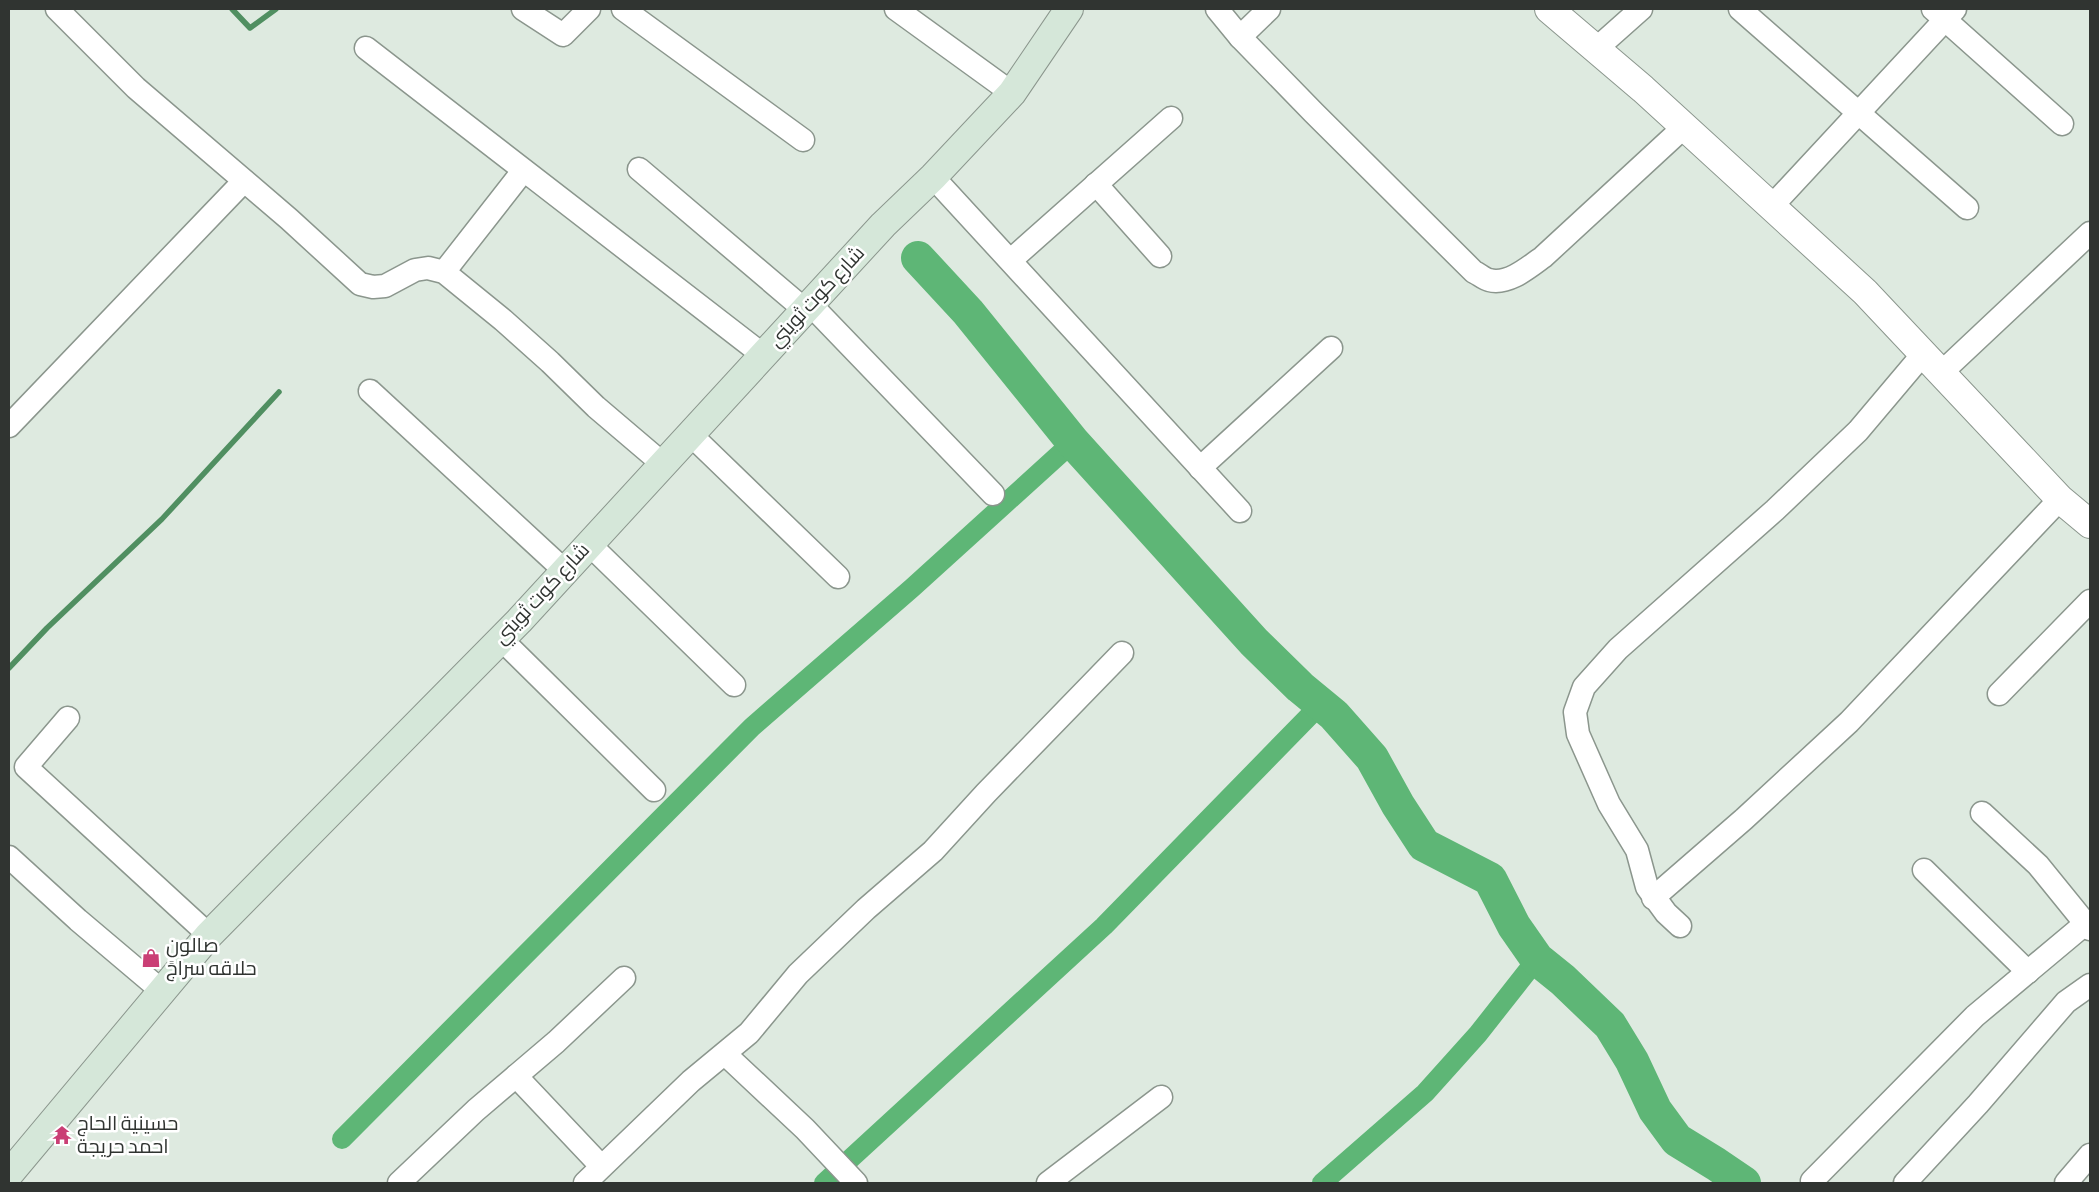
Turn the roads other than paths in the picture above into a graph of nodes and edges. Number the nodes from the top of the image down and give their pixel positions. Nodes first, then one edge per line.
1 (57, 9) edge
2 (523, 9) edge
3 (589, 9) edge
4 (623, 9) edge
5 (896, 9) edge
6 (1069, 9) edge
7 (1217, 9) edge
8 (1268, 9) edge
9 (1548, 9) edge
10 (1641, 9) edge
11 (1740, 9) edge
12 (1944, 12) edge
13 (1240, 37) junction
14 (366, 48) dead end
15 (1596, 49) junction
16 (1012, 93) junction
17 (1859, 113) junction
18 (1171, 118) dead end
19 (2062, 124) dead end
20 (1684, 127) junction
21 (803, 140) dead end
22 (639, 169) dead end
23 (523, 171) junction
24 (934, 177) junction
25 (244, 181) junction
26 (1096, 184) junction
27 (1772, 206) junction
28 (1967, 208) dead end
29 (2090, 233) edge
30 (1160, 256) dead end
31 (1011, 260) junction
32 (444, 272) junction
33 (808, 307) junction
34 (1331, 348) dead end
35 (763, 355) junction
36 (1932, 364) junction
37 (370, 391) dead end
38 (9, 426) edge
39 (690, 434) junction
40 (663, 464) junction
41 (1200, 468) junction
42 (993, 494) dead end
43 (2060, 499) junction
44 (1240, 511) dead end
45 (2090, 524) edge
46 (589, 544) junction
47 (565, 571) junction
48 (838, 577) dead end
49 (2090, 601) edge
50 (501, 639) junction
51 (1122, 653) dead end
52 (734, 685) dead end
53 (1999, 694) dead end
54 (68, 718) dead end
55 (654, 790) dead end
56 (1982, 813) dead end
57 (9, 857) edge
58 (1924, 870) dead end
59 (1653, 898) junction
60 (1680, 926) dead end
61 (2088, 927) edge
62 (209, 935) junction
63 (2028, 972) junction
64 (624, 978) dead end
65 (2090, 985) edge
66 (162, 991) junction
67 (724, 1054) junction
68 (516, 1076) junction
69 (1162, 1097) dead end
70 (2090, 1155) edge
71 (601, 1166) junction
72 (9, 1174) edge
73 (1812, 1181) dead end
74 (399, 1183) edge
75 (585, 1183) edge
76 (856, 1183) edge
77 (1048, 1183) edge
78 (1905, 1183) edge
79 (2066, 1183) edge

1 - 25 street
2 - 3 street
4 - 21 street
5 - 16 street
6 - 16 main road, شارع كوت ثويني
7 - 13 street
8 - 13 street
9 - 15 street
10 - 15 street
11 - 17 street
12 - 17 street
12 - 19 street
13 - 20 street
14 - 23 street
15 - 20 street
16 - 24 main road, شارع كوت ثويني
17 - 27 street
17 - 28 street
18 - 26 street
20 - 27 street
22 - 33 street
23 - 32 street
23 - 35 street
24 - 31 street
24 - 33 main road, شارع كوت ثويني
25 - 32 street
25 - 38 street
26 - 30 street
26 - 31 street
27 - 36 street
29 - 36 street
31 - 41 street
32 - 40 street
33 - 35 main road, شارع كوت ثويني
33 - 42 street
34 - 41 street
35 - 39 main road, شارع كوت ثويني
36 - 43 street
36 - 59 street
37 - 47 street
39 - 40 main road, شارع كوت ثويني
39 - 48 street
40 - 46 main road, شارع كوت ثويني
41 - 44 street
43 - 45 street
43 - 59 street
46 - 47 main road, شارع كوت ثويني
46 - 52 street
47 - 50 main road, شارع كوت ثويني
49 - 53 street
50 - 55 street
50 - 62 main road, شارع كوت ثويني
51 - 67 street
54 - 62 street
56 - 61 street
57 - 66 street
58 - 63 street
59 - 60 street
61 - 63 street
62 - 66 main road, شارع كوت ثويني
63 - 73 street
64 - 68 street
65 - 78 street
66 - 72 main road, شارع كوت ثويني
67 - 71 street
67 - 76 street
68 - 71 street
68 - 74 street
69 - 77 street
70 - 79 street
71 - 75 street

